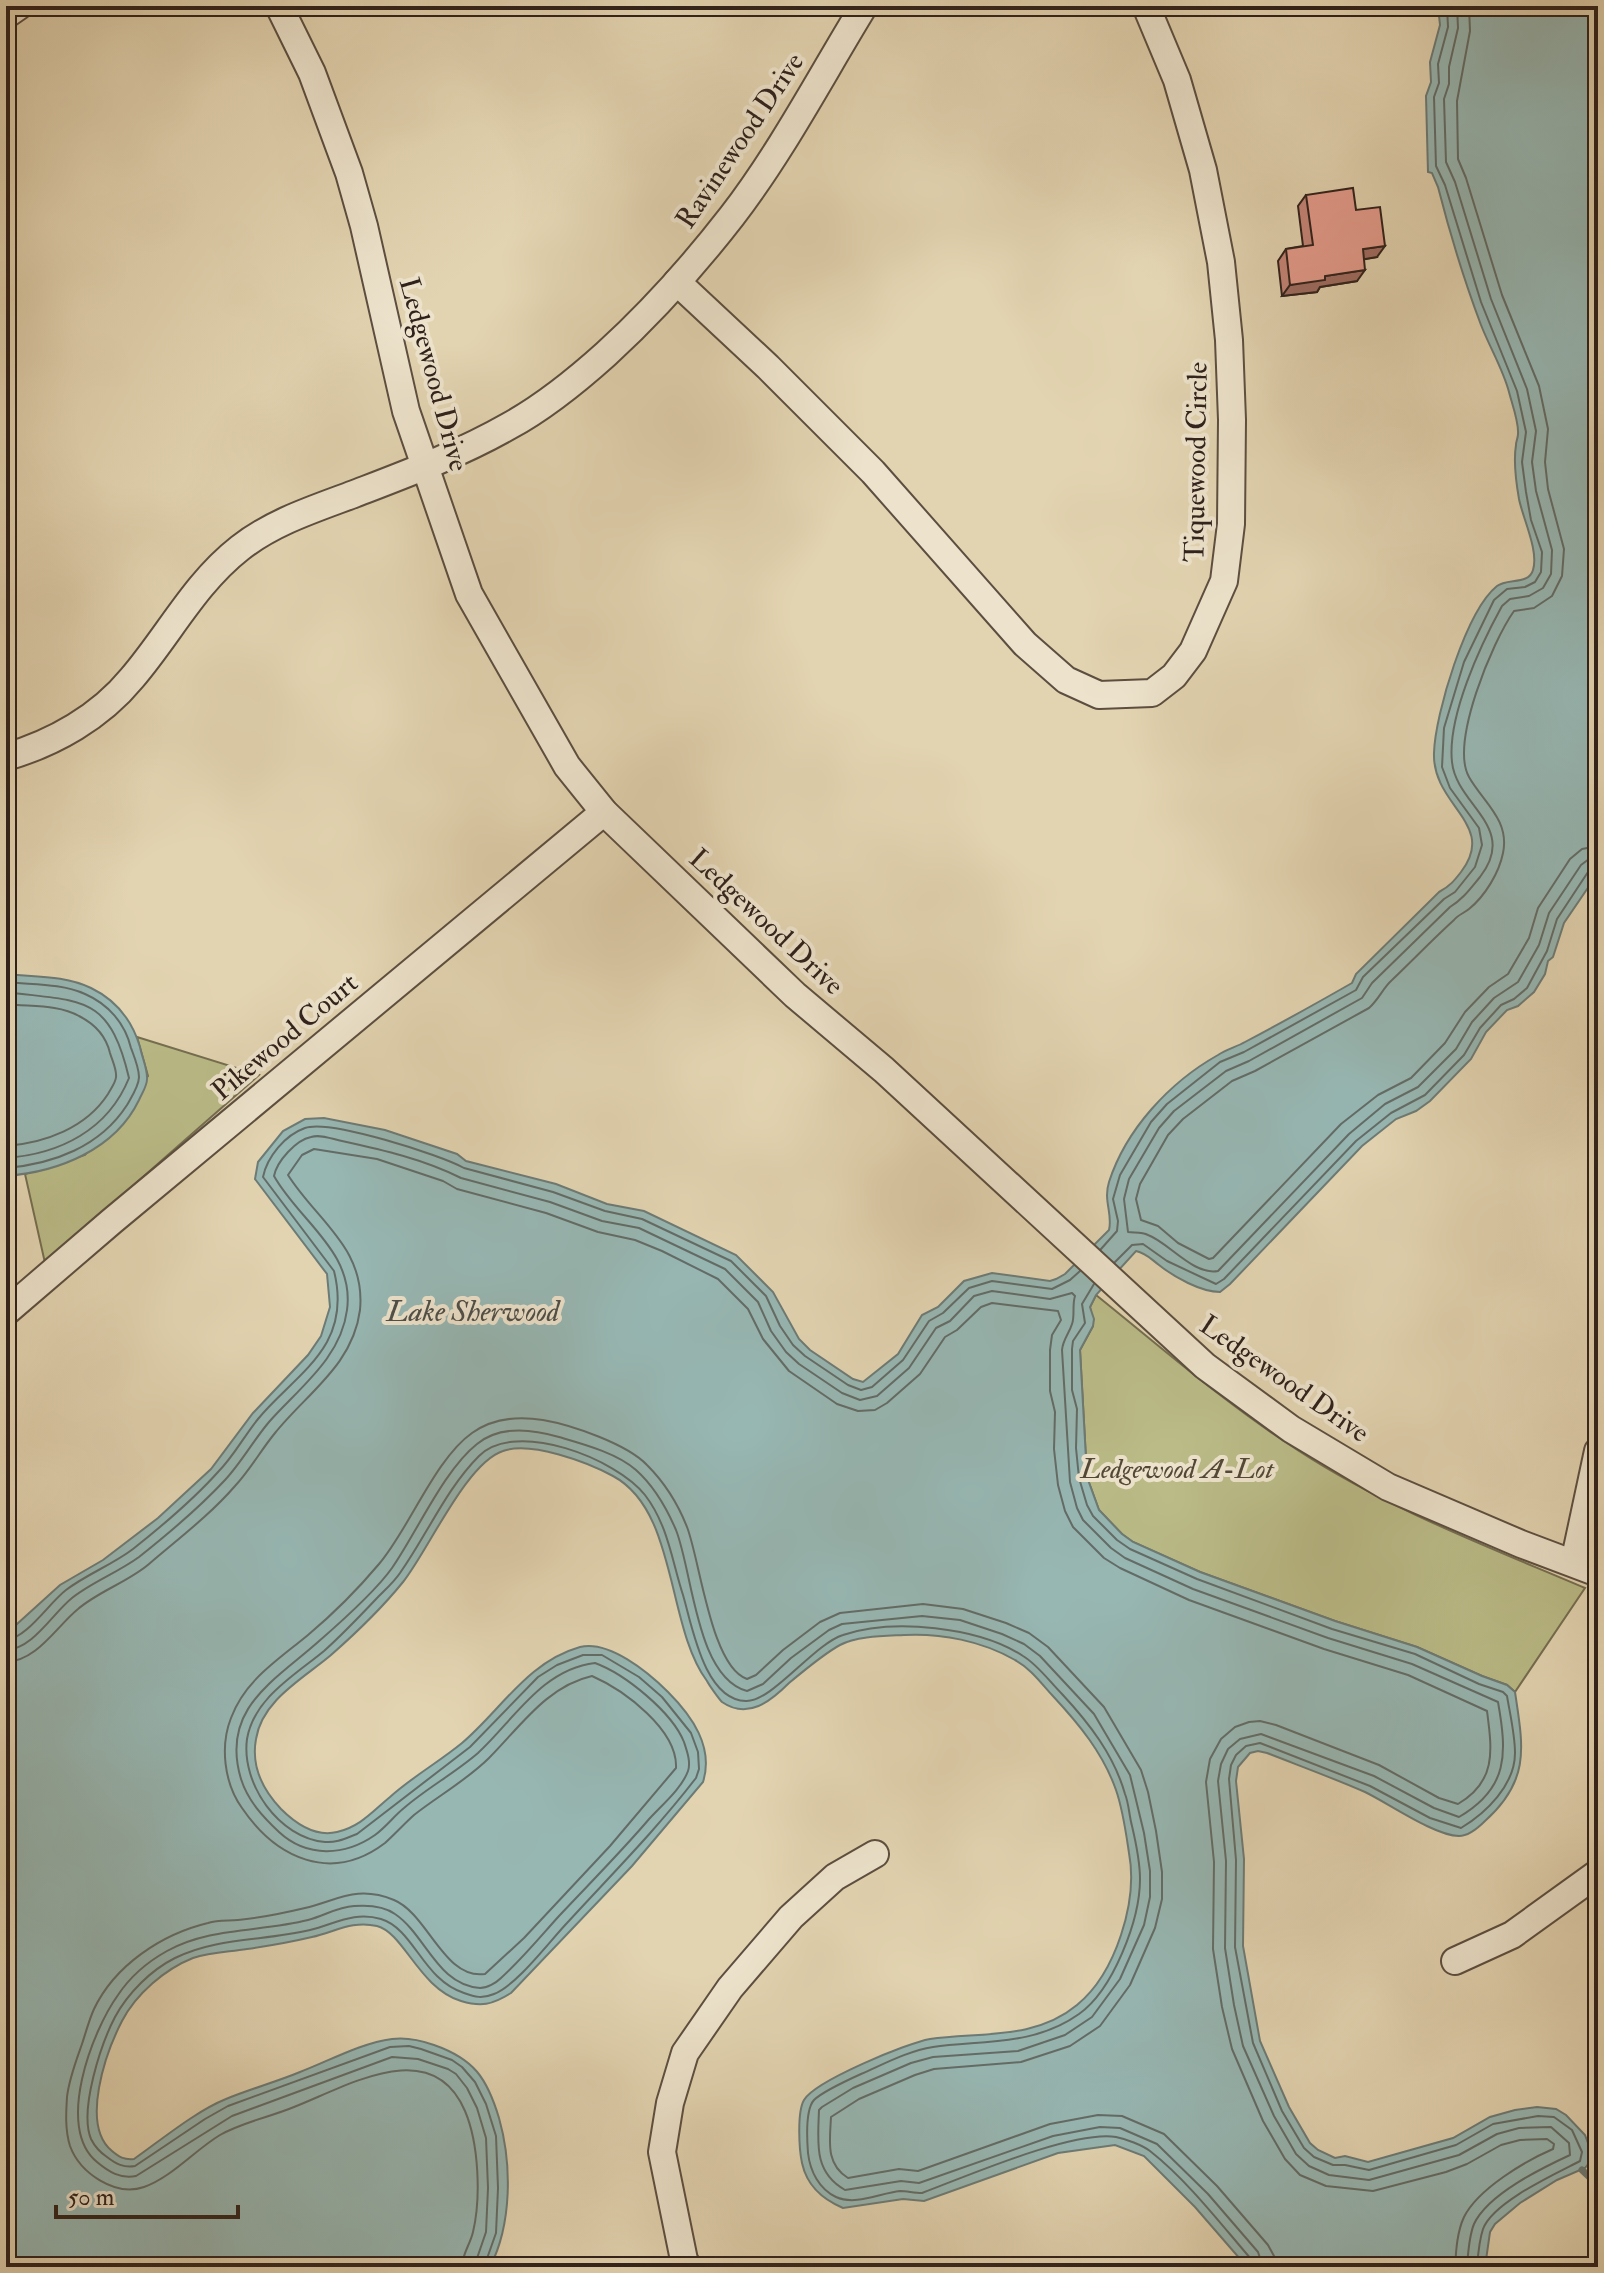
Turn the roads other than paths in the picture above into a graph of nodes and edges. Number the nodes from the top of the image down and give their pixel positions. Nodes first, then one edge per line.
1 (19, 6) edge
2 (279, 6) edge
3 (864, 6) edge
4 (1146, 6) edge
5 (6, 15) edge
6 (677, 282) junction
7 (425, 466) junction
8 (6, 757) edge
9 (604, 812) junction
10 (6, 1312) edge
11 (1598, 1451) edge
12 (1586, 1568) edge
13 (875, 1854) dead end
14 (1598, 1873) edge
15 (1455, 1961) dead end
16 (688, 2267) edge

1 - 5 street
2 - 7 street, Ledgewood Drive
3 - 6 street, Ravinewood Drive
4 - 6 street, Tiquewood Circle
6 - 7 street, Ravinewood Drive
7 - 8 street, Ravinewood Drive
7 - 9 street, Ledgewood Drive
9 - 10 street, Pikewood Court
9 - 12 street, Ledgewood Drive
11 - 12 street
13 - 16 street
14 - 15 street

